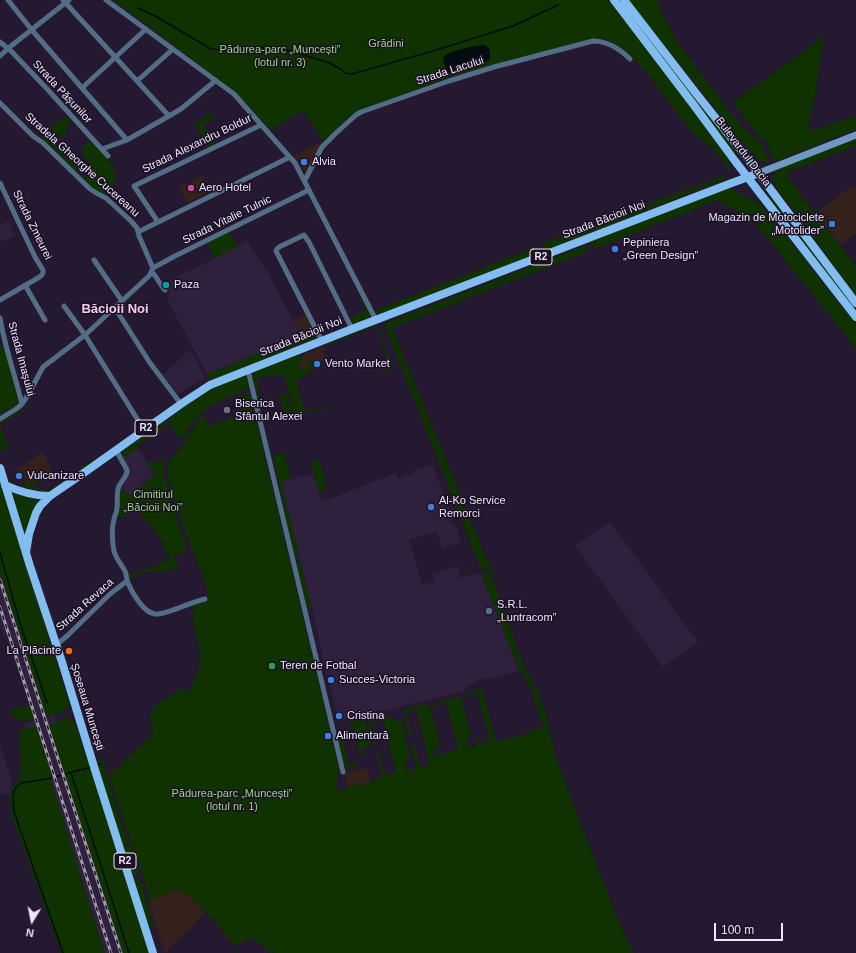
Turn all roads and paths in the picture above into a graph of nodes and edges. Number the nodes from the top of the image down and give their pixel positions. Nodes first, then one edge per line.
1 (8, 0) edge
2 (106, 0) edge
3 (614, 0) edge
4 (624, 0) edge
5 (66, 1) edge
6 (31, 29) junction
7 (146, 29) junction
8 (0, 42) edge
9 (7, 48) junction
10 (173, 49) junction
11 (0, 56) edge
12 (115, 57) junction
13 (630, 59) dead end
14 (137, 81) junction
15 (215, 81) junction
16 (82, 88) junction
17 (0, 103) edge
18 (169, 116) junction
19 (261, 125) junction
20 (856, 135) edge
21 (127, 140) junction
22 (102, 149) junction
23 (108, 156) dead end
24 (290, 157) junction
25 (759, 173) junction
26 (748, 178) junction
27 (305, 180) junction
28 (0, 183) edge
29 (309, 190) junction
30 (158, 222) junction
31 (138, 232) junction
32 (94, 260) dead end
33 (153, 270) junction
34 (25, 285) junction
35 (165, 290) dead end
36 (0, 300) edge
37 (122, 301) junction
38 (856, 303) edge
39 (64, 306) dead end
40 (115, 308) junction
41 (856, 317) edge
42 (0, 318) edge
43 (45, 320) dead end
44 (376, 320) junction
45 (352, 329) junction
46 (85, 335) junction
47 (322, 341) junction
48 (248, 370) junction
49 (22, 404) junction
50 (181, 404) junction
51 (0, 419) edge
52 (144, 430) junction
53 (116, 450) junction
54 (0, 468) edge
55 (5, 485) junction
56 (50, 496) junction
57 (26, 552) junction
58 (127, 581) junction
59 (205, 599) dead end
60 (56, 645) junction
61 (343, 772) dead end
62 (153, 953) edge

1 - 6 street, Strada Pășunilor
2 - 7 street
3 - 26 main road, Bulevardul Dacia
4 - 25 main road, Bulevardul Dacia
5 - 6 street
5 - 12 street
6 - 9 street
6 - 16 street, Strada Pășunilor
7 - 10 street
7 - 12 street, Strada Pășunilor
8 - 9 street, Strada Pășunilor
9 - 11 street
9 - 22 street, Strada Pășunilor
10 - 14 street
10 - 15 street
12 - 14 street
12 - 16 street, Strada Pășunilor
13 - 27 street, Strada Lacului
14 - 18 street
15 - 18 street
15 - 19 street
16 - 21 street, Strada Pășunilor
17 - 31 street, Stradela Gheorghe Cucereanu
18 - 21 street
19 - 24 street
19 - 30 street, Strada Alexandru Boldur
20 - 25 main road, Strada Băcioii Noi
21 - 22 street
22 - 23 street, Strada Pășunilor
24 - 27 street
24 - 30 street
25 - 26 main road, Strada Băcioii Noi / R2
25 - 38 main road, Bulevardul Dacia
26 - 41 main road, Bulevardul Dacia
26 - 44 main road, Strada Băcioii Noi / R2
27 - 29 street
28 - 34 street, Strada Zmeurei
29 - 33 street, Strada Vitalie Tulnic
29 - 44 street
30 - 31 street
31 - 33 street, Stradela Gheorghe Cucereanu
32 - 37 street
33 - 35 street, Stradela Gheorghe Cucereanu
33 - 37 street, Strada Vitalie Tulnic
34 - 36 street, Strada Zmeurei
34 - 43 street
37 - 40 street, Strada Vitalie Tulnic
39 - 46 street
40 - 46 street, Strada Vitalie Tulnic
40 - 50 street
42 - 49 street, Strada Imașului
44 - 45 main road, Strada Băcioii Noi / R2
45 - 47 main road, Strada Băcioii Noi / R2
45 - 47 street
46 - 49 street, Strada Vitalie Tulnic
46 - 52 street
47 - 48 main road, Strada Băcioii Noi / R2
48 - 50 main road, Strada Băcioii Noi / R2
48 - 61 street
49 - 51 street
50 - 52 main road, Strada Băcioii Noi / R2
52 - 53 main road, Strada Băcioii Noi / R2
53 - 56 main road, Strada Băcioii Noi / R2
53 - 58 street
54 - 55 main road, Șoseaua Muncești
55 - 56 main road
55 - 57 main road, Șoseaua Muncești
56 - 57 main road, Strada Băcioii Noi / R2
57 - 60 main road, Șoseaua Muncești / R2
58 - 59 street
58 - 60 street, Strada Revaca
60 - 62 main road, Șoseaua Muncești / R2

